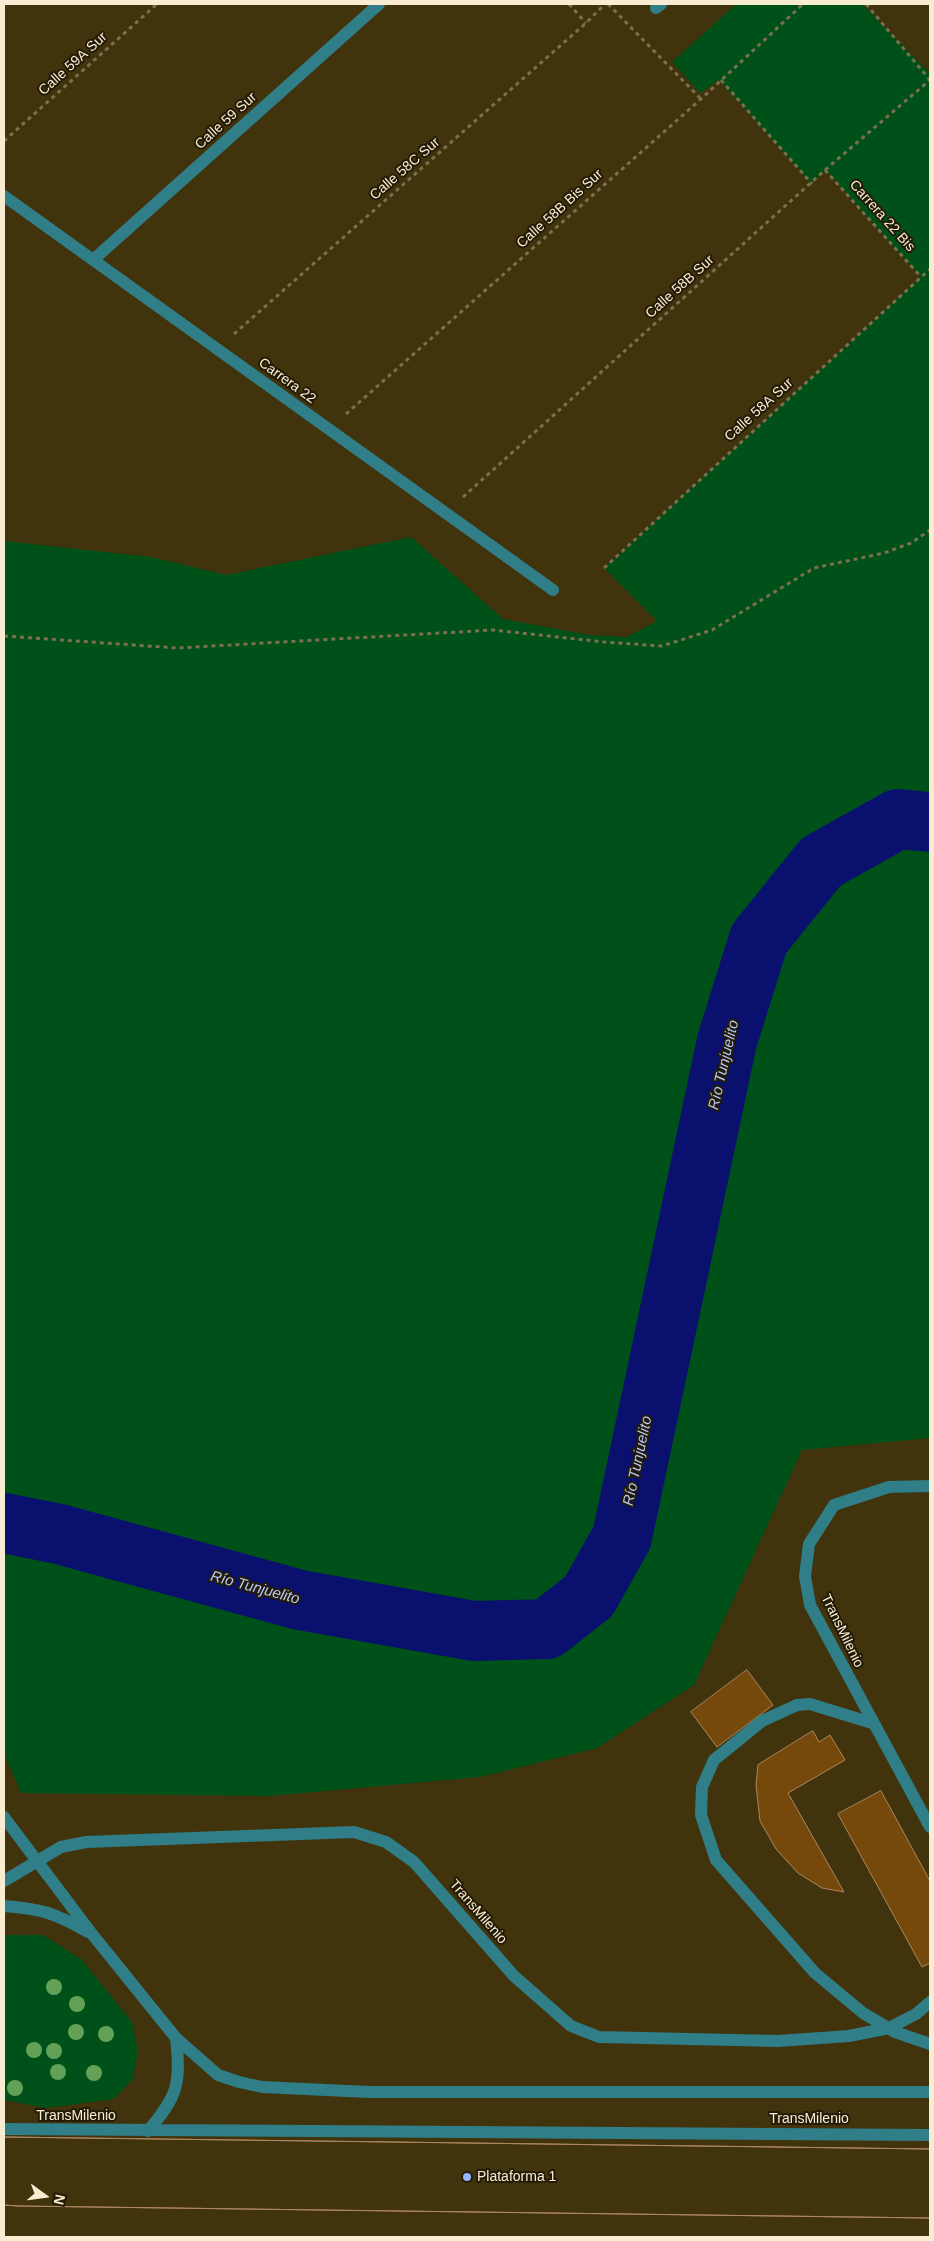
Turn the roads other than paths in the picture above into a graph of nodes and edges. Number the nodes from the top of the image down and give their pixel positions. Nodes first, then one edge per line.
1 (379, 4) edge
2 (4, 196) edge
3 (93, 260) junction
4 (553, 590) dead end
5 (930, 1486) edge
6 (872, 1723) junction
7 (4, 1817) edge
8 (930, 1827) edge
9 (36, 1860) junction
10 (4, 1881) edge
11 (4, 1906) edge
12 (92, 1934) junction
13 (930, 2002) edge
14 (889, 2028) junction
15 (176, 2038) junction
16 (930, 2044) edge
17 (930, 2092) edge
18 (4, 2129) edge
19 (148, 2131) junction
20 (930, 2135) edge

1 - 3 street, Calle 59 Sur
2 - 3 street, Carrera 22
3 - 4 street, Carrera 22
5 - 6 street, TransMilenio
6 - 8 street, TransMilenio
6 - 14 street
7 - 9 street, TransMilenio
9 - 10 street, TransMilenio
9 - 12 street, TransMilenio
9 - 14 street, TransMilenio
11 - 12 street, TransMilenio
12 - 15 street, TransMilenio
13 - 14 street, TransMilenio
14 - 16 street
15 - 17 street, TransMilenio
15 - 19 street
18 - 19 street, TransMilenio
19 - 20 street, TransMilenio

